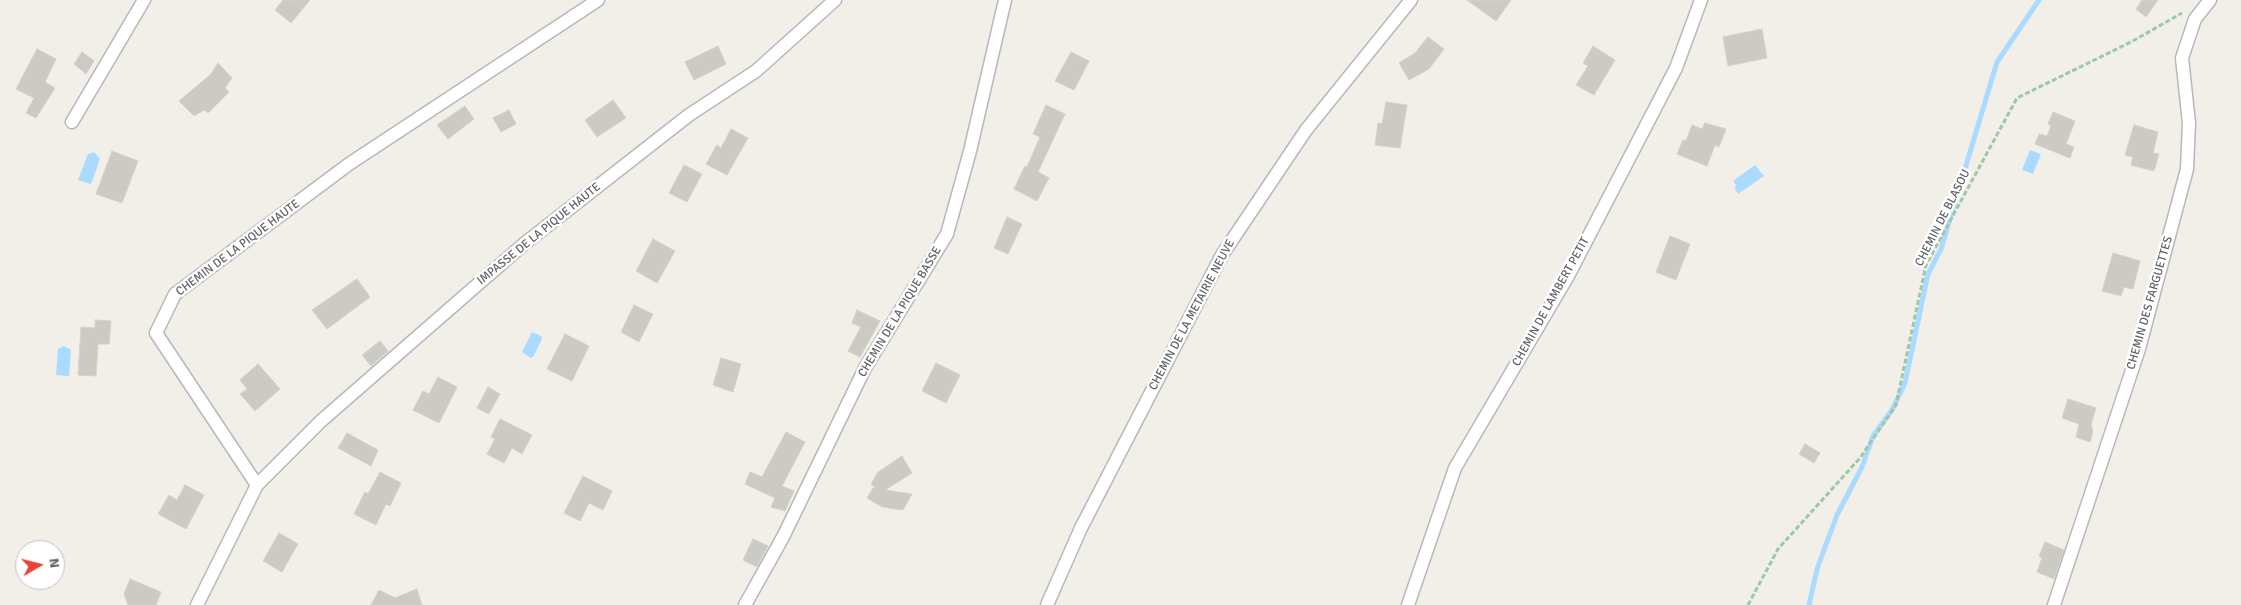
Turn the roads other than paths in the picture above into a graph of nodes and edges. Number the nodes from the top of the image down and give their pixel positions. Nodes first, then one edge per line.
1 (144, 0) edge
2 (598, 0) edge
3 (835, 0) edge
4 (1005, 0) edge
5 (1411, 0) edge
6 (1701, 0) edge
7 (2210, 0) edge
8 (72, 122) dead end
9 (257, 485) junction
10 (197, 605) edge
11 (745, 605) edge
12 (1046, 605) edge
13 (1408, 605) edge
14 (2054, 605) edge

1 - 8 street
2 - 9 street, CHEMIN DE LA PIQUE HAUTE
3 - 9 street, IMPASSE DE LA PIQUE HAUTE
4 - 11 street, CHEMIN DE LA PIQUE BASSE
5 - 12 street, CHEMIN DE LA METAIRIE NEUVE
6 - 13 street, CHEMIN DE LAMBERT PETIT
7 - 14 street, CHEMIN DES FARGUETTES
9 - 10 street

